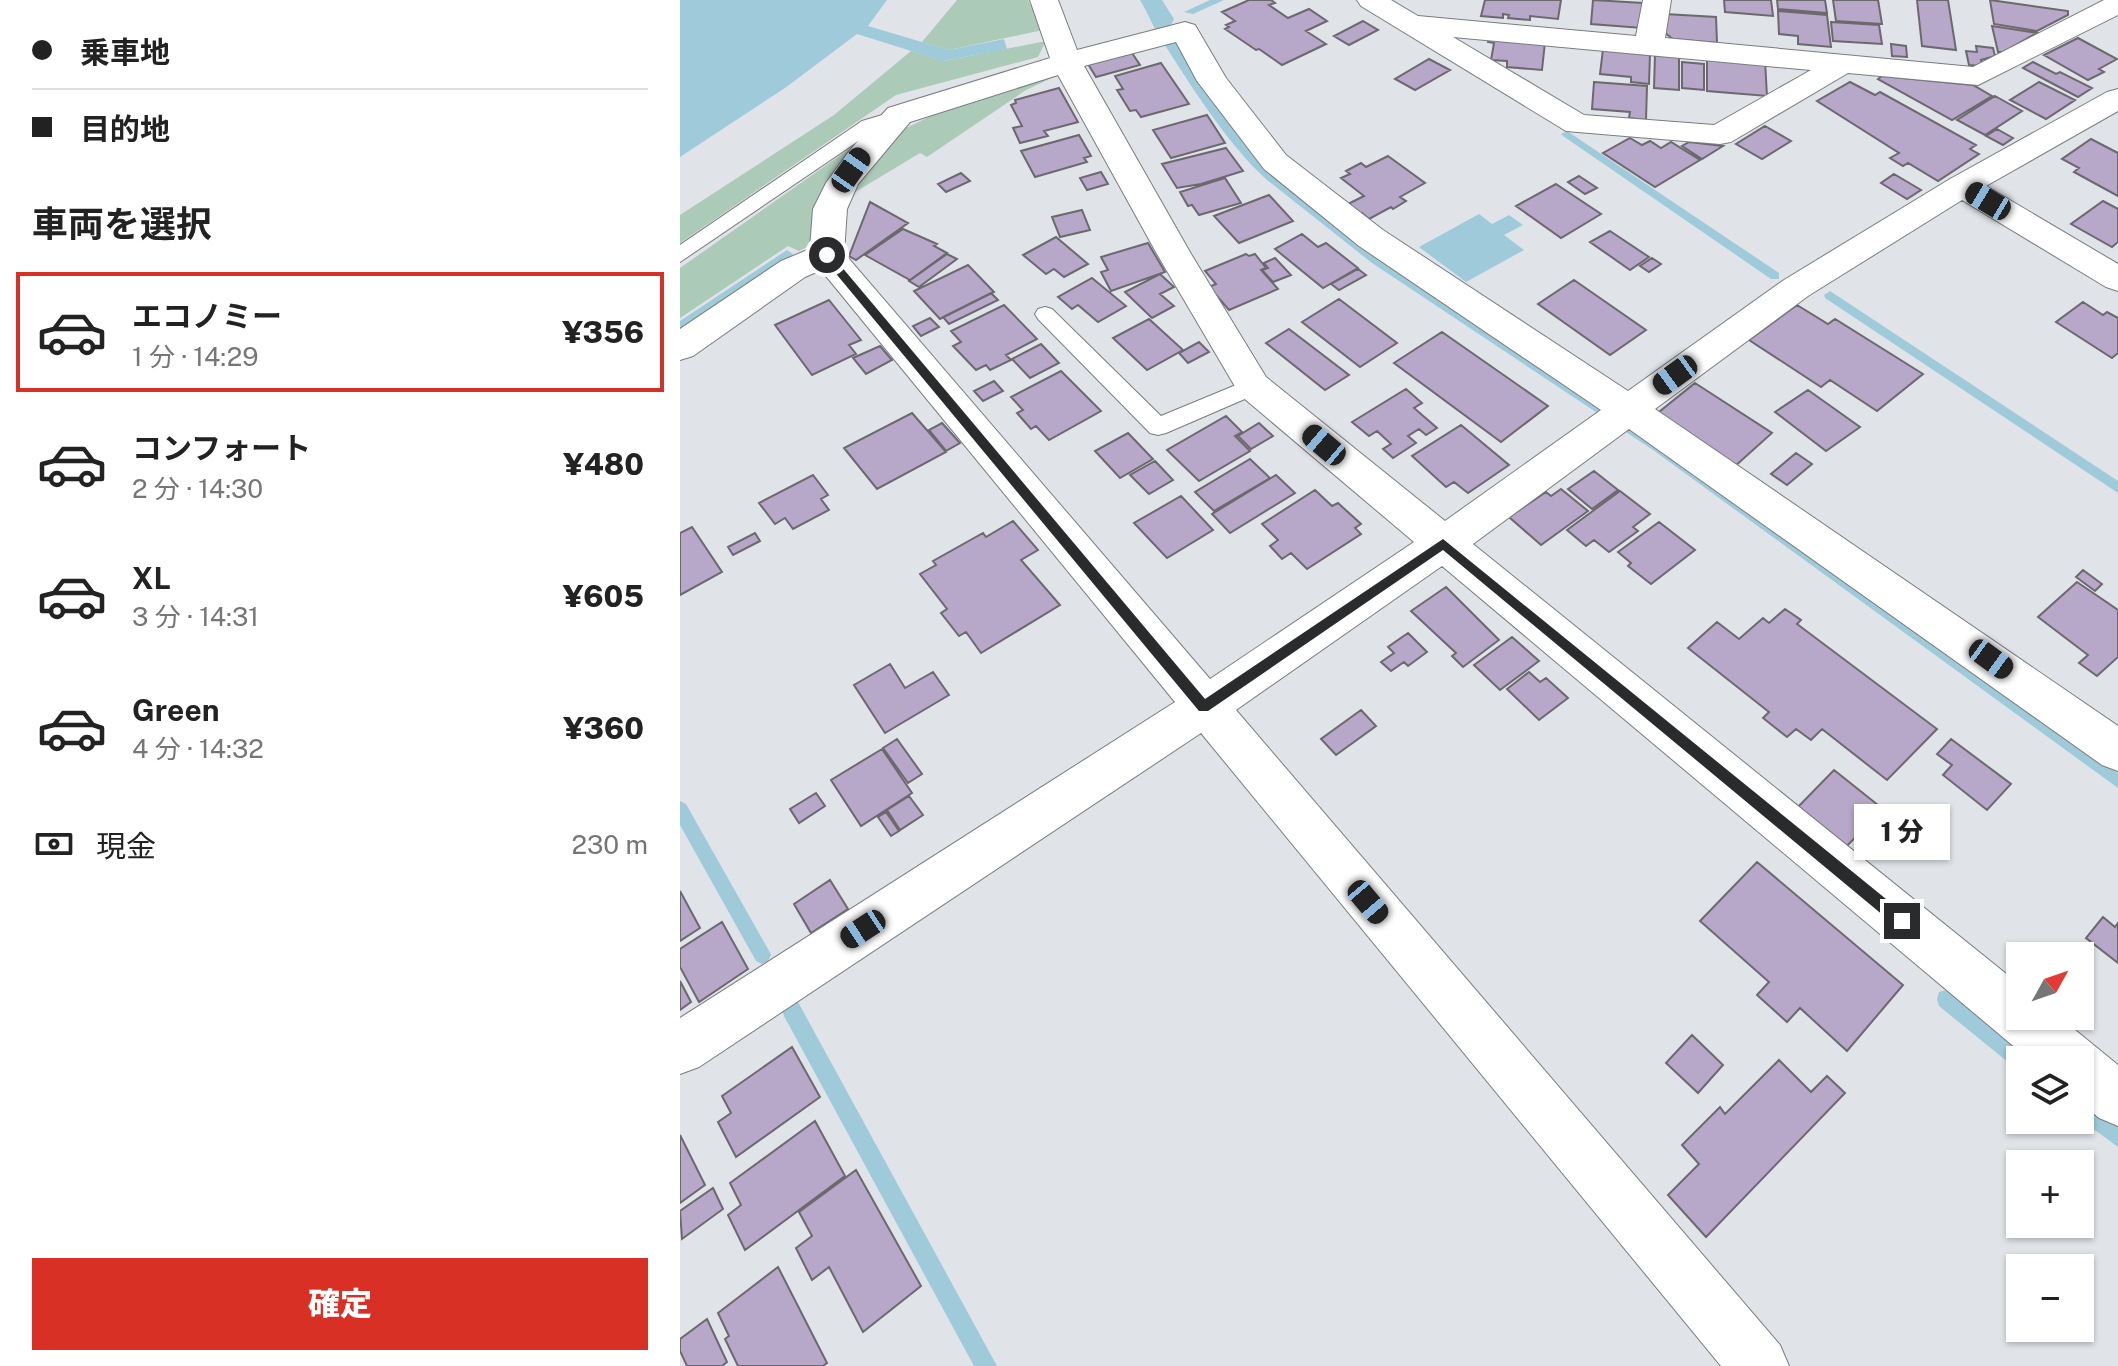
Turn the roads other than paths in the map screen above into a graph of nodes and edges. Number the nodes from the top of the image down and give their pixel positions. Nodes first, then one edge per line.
1 (1044, 0) edge
2 (1371, 0) edge
3 (1657, 0) edge
4 (2118, 4) edge
5 (1411, 24) junction
6 (1649, 44) junction
7 (1067, 63) junction
8 (1844, 63) junction
9 (2118, 98) edge
10 (899, 115) junction
11 (1962, 186) junction
12 (680, 255) edge
13 (827, 255) junction
14 (2118, 279) edge
15 (1045, 314) dead end
16 (680, 347) edge
17 (1253, 386) junction
18 (1613, 421) junction
19 (1443, 544) junction
20 (1204, 707) junction
21 (2118, 751) edge
22 (2054, 1046) edge
23 (680, 1048) edge
24 (2094, 1079) edge
25 (2118, 1099) edge
26 (1759, 1366) edge

1 - 7 street
2 - 5 street
3 - 6 street
4 - 8 street
5 - 6 street
5 - 8 street
6 - 8 street
7 - 10 street
7 - 17 street
7 - 18 street
9 - 11 street
10 - 12 lane
10 - 13 street
11 - 14 street
11 - 18 street
13 - 16 street
13 - 20 street
15 - 17 lane
17 - 19 street
18 - 19 street
18 - 21 street
19 - 20 street
19 - 22 street
20 - 23 street
20 - 26 street
24 - 25 street

